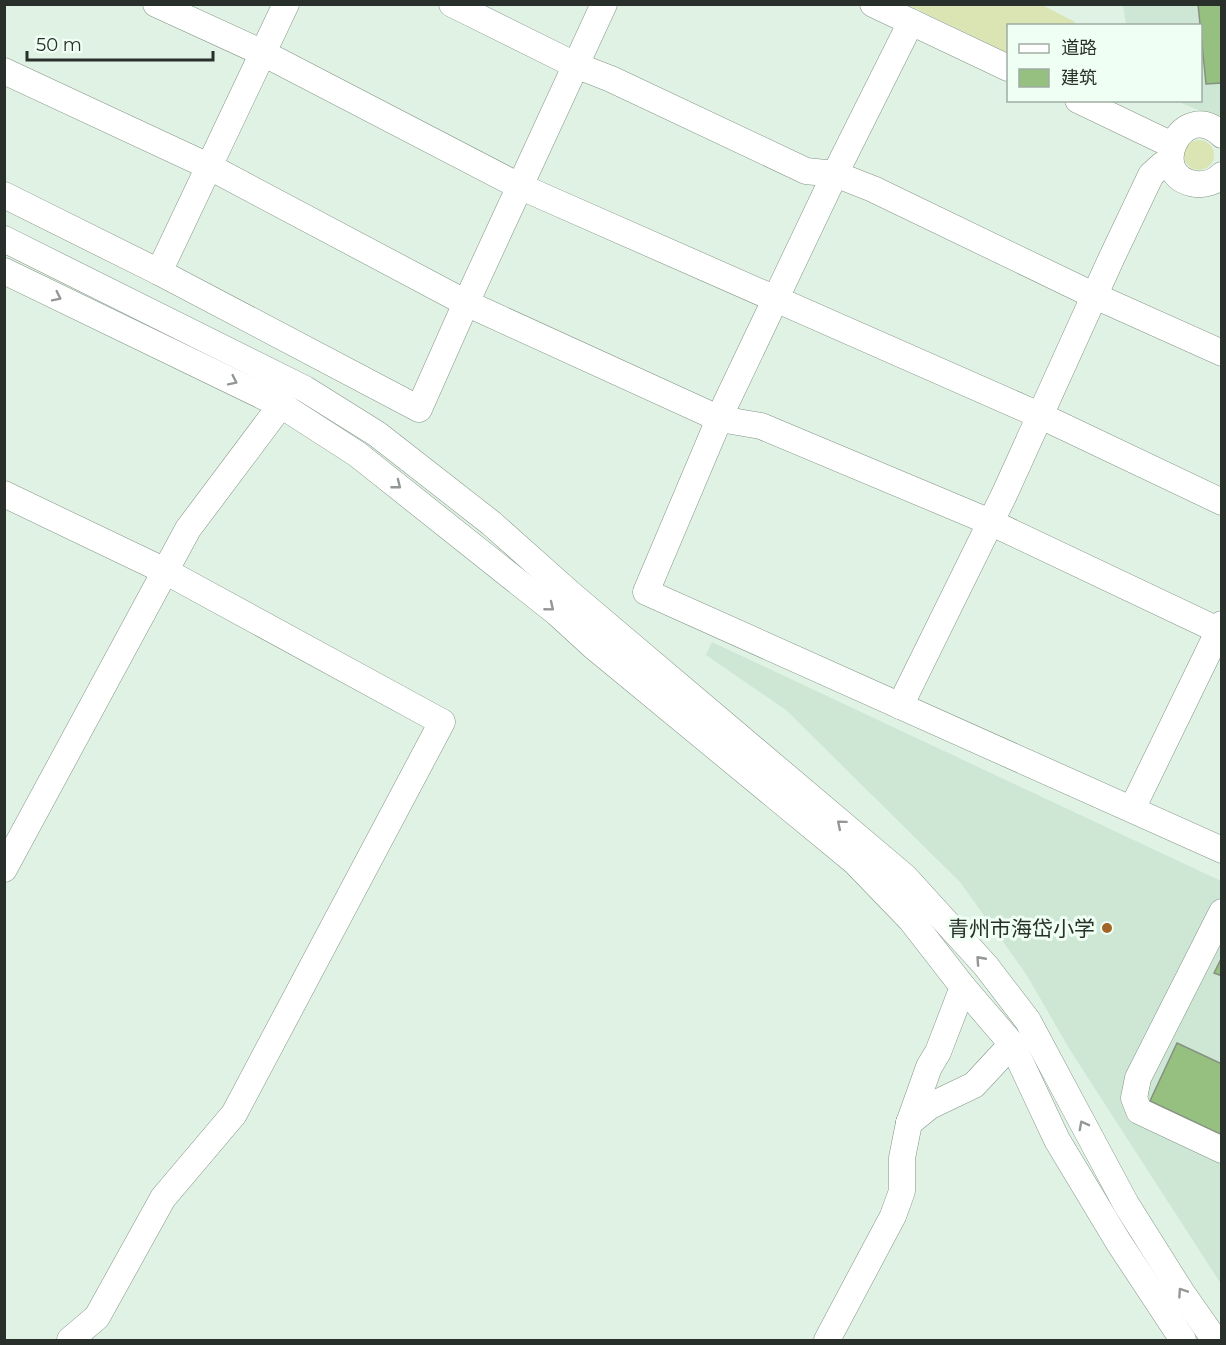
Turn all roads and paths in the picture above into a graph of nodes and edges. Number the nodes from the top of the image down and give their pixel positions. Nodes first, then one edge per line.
1 (156, 4) edge
2 (286, 4) edge
3 (452, 4) edge
4 (604, 4) edge
5 (873, 4) edge
6 (911, 22) junction
7 (263, 53) junction
8 (575, 65) junction
9 (1007, 68) edge
10 (4, 71) edge
11 (1081, 102) edge
12 (1221, 135) edge
13 (1161, 155) junction
14 (208, 166) junction
15 (835, 174) junction
16 (1221, 175) edge
17 (519, 186) junction
18 (4, 195) edge
19 (4, 239) edge
20 (4, 271) edge
21 (159, 272) junction
22 (1095, 296) junction
23 (776, 299) junction
24 (465, 303) junction
25 (1221, 353) edge
26 (281, 405) junction
27 (1039, 415) junction
28 (720, 419) junction
29 (4, 494) edge
30 (1221, 502) edge
31 (990, 522) junction
32 (165, 571) junction
33 (1220, 629) edge
34 (900, 706) junction
35 (1132, 809) junction
36 (1221, 850) edge
37 (4, 869) edge
38 (1221, 912) edge
39 (963, 987) junction
40 (1012, 1044) junction
41 (909, 1123) junction
42 (1221, 1150) edge
43 (70, 1341) edge
44 (827, 1341) edge
45 (1184, 1341) edge
46 (1215, 1341) edge

1 - 7 street
2 - 7 street
3 - 8 street
4 - 8 street
5 - 6 street
6 - 9 street
6 - 15 street
7 - 14 street
7 - 17 street
8 - 15 street
8 - 17 street
10 - 14 street
11 - 13 street
12 - 13 street
13 - 16 street
13 - 22 street
14 - 21 street
14 - 24 street
15 - 22 street
15 - 23 street
17 - 23 street
17 - 24 street
18 - 21 street
46 -> 19 street
20 -> 26 street
21 - 24 street
22 - 25 street
22 - 27 street
23 - 27 street
23 - 28 street
24 - 28 street
26 - 32 street
26 -> 39 street
27 - 30 street
27 - 31 street
28 - 31 street
28 - 34 street
29 - 32 street
31 - 33 street
31 - 34 street
32 - 37 street
32 - 43 street
33 - 35 street
34 - 35 street
35 - 36 street
38 - 42 street
39 - 40 street
39 - 41 street
40 - 41 street
40 - 45 street
41 - 44 street

